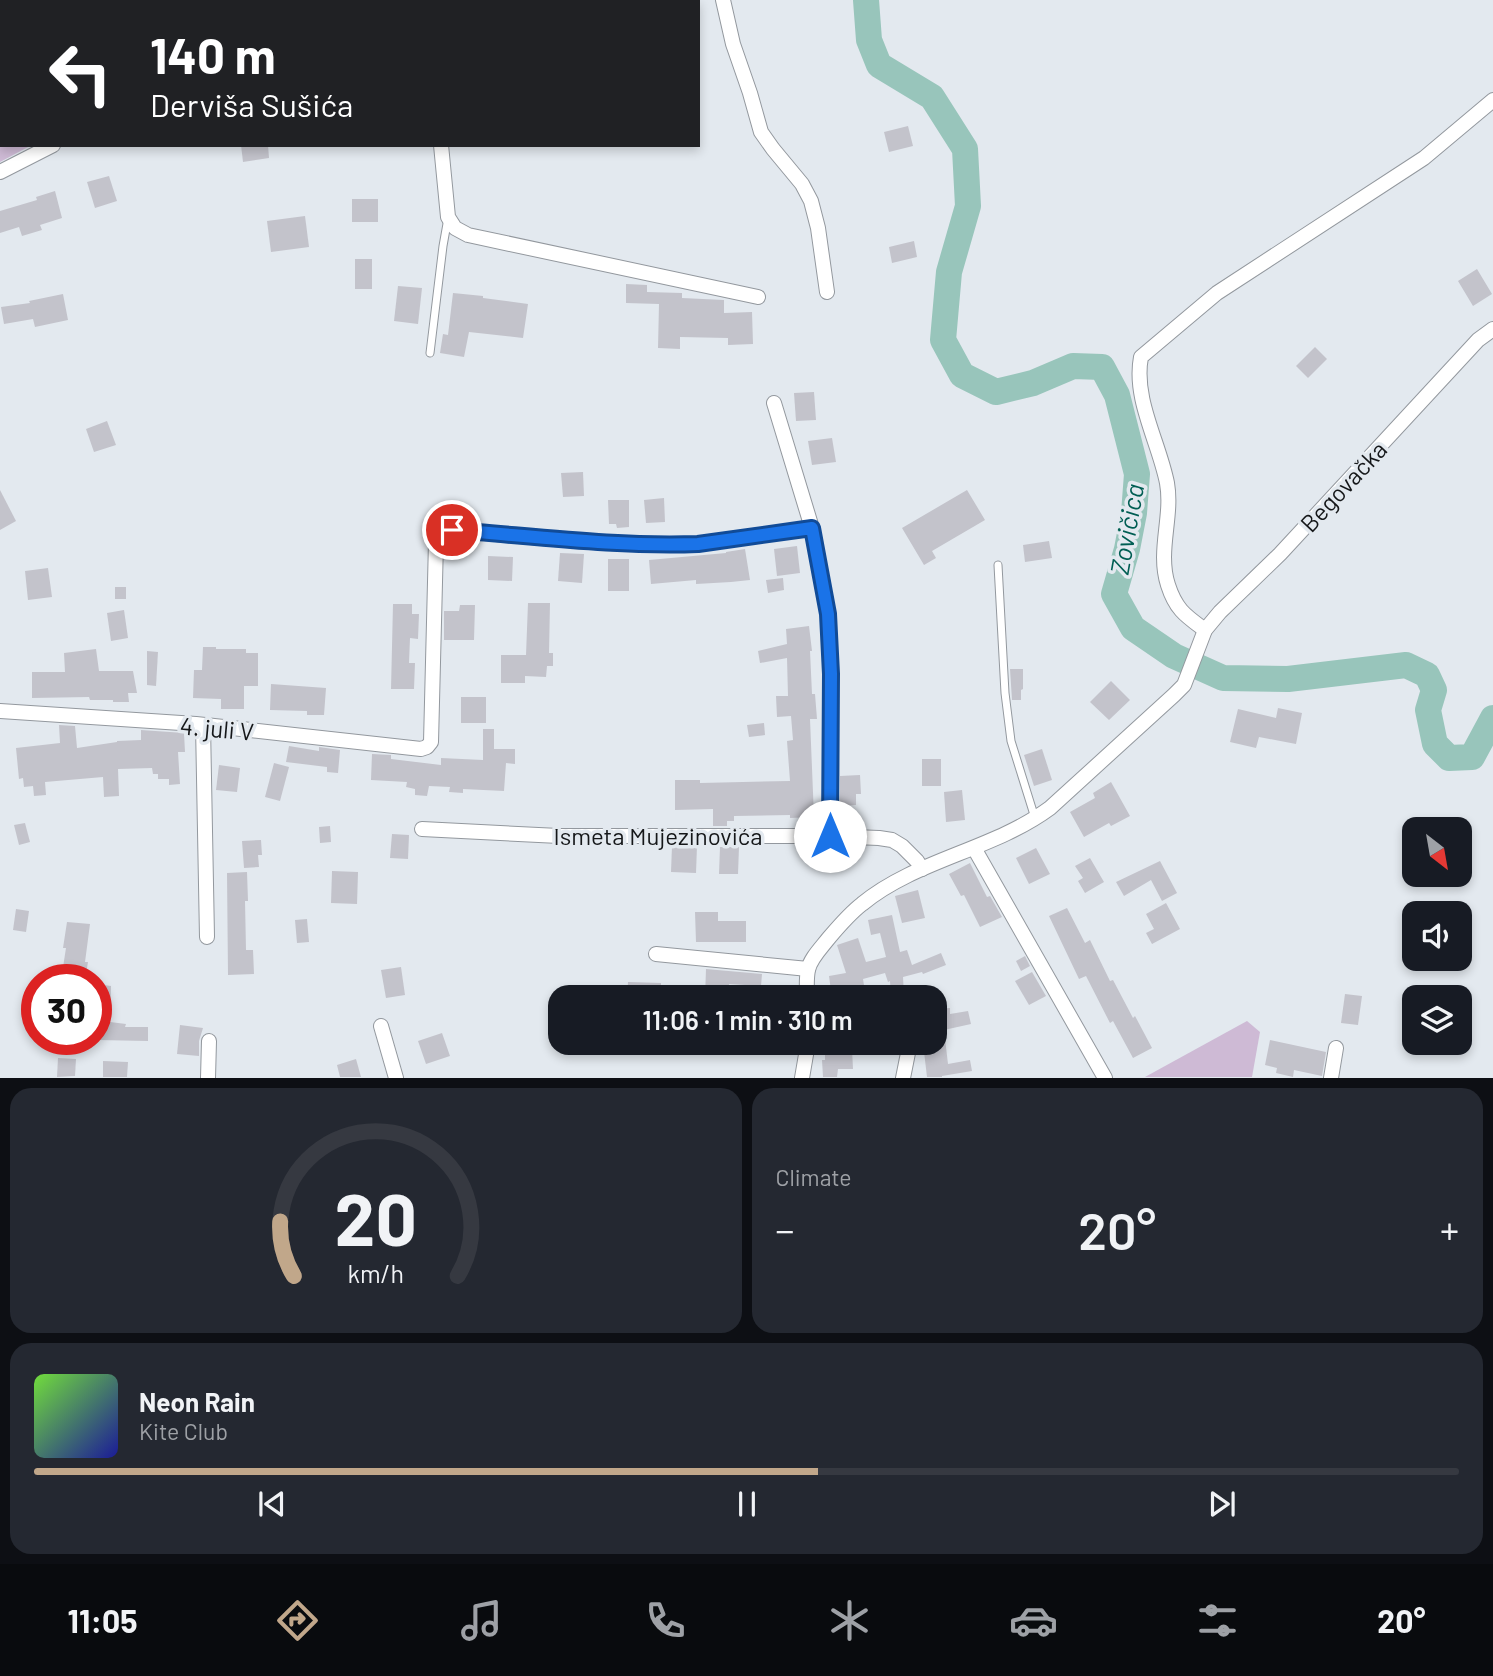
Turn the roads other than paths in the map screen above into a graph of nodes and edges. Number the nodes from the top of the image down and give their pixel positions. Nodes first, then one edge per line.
1 (723, 0) edge
2 (1493, 100) edge
3 (49, 147) edge
4 (441, 147) edge
5 (0, 172) edge
6 (448, 217) junction
7 (827, 292) dead end
8 (758, 297) dead end
9 (1493, 329) edge
10 (430, 353) dead end
11 (775, 403) dead end
12 (812, 528) junction
13 (998, 565) dead end
14 (1205, 630) junction
15 (0, 711) edge
16 (202, 725) junction
17 (1035, 819) junction
18 (422, 829) dead end
19 (830, 836) junction
20 (974, 848) junction
21 (922, 870) junction
22 (207, 937) dead end
23 (656, 954) dead end
24 (808, 969) junction
25 (807, 985) edge
26 (381, 1026) dead end
27 (209, 1041) dead end
28 (1336, 1048) dead end
29 (806, 1055) edge
30 (908, 1055) edge
31 (208, 1077) edge
32 (396, 1077) edge
33 (802, 1077) edge
34 (903, 1077) edge
35 (1105, 1077) edge
36 (1331, 1077) edge

1 - 7 street
2 - 14 street
3 - 5 street
4 - 6 street
6 - 8 street
6 - 10 lane
9 - 14 street, Begovačka
11 - 12 street
12 - 16 street, 4. juli V
12 - 19 street
13 - 17 lane
14 - 17 street, Begovačka
15 - 16 street, 4. juli V
16 - 22 street
17 - 20 street
18 - 19 street, Ismeta Mujezinovića
19 - 21 street, Ismeta Mujezinovića
20 - 21 street
20 - 35 street
21 - 24 street
23 - 24 street
24 - 25 street
26 - 32 street
27 - 31 street
28 - 36 street
29 - 33 street
30 - 34 street

